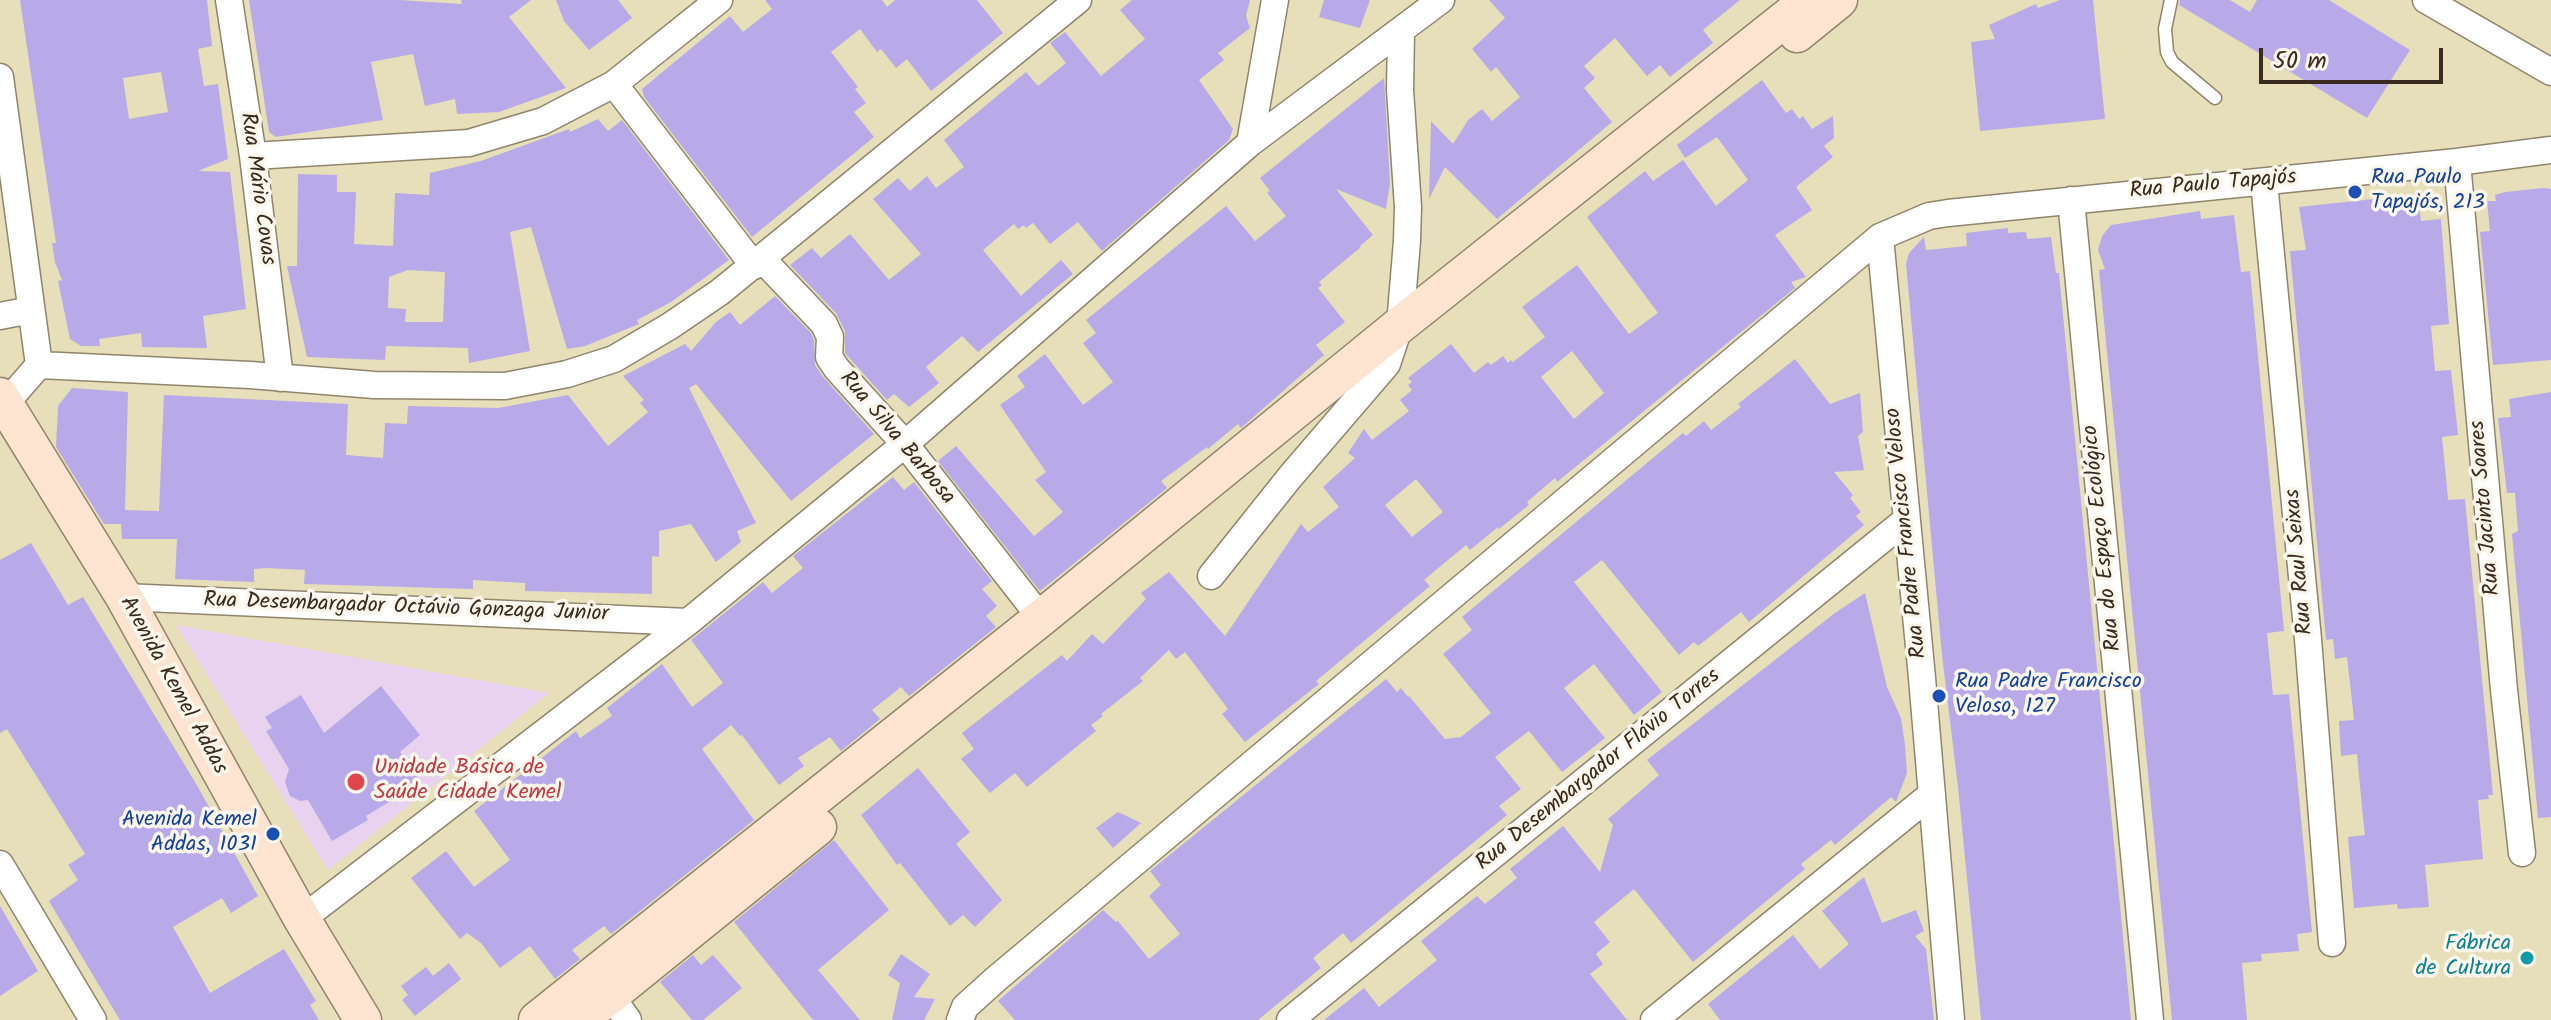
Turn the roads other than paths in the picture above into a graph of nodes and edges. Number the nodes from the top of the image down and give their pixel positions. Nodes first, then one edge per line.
1 (229, 0) edge
2 (719, 0) edge
3 (1078, 0) edge
4 (1275, 0) edge
5 (1441, 0) edge
6 (1809, 0) edge
7 (1839, 0) edge
8 (2171, 0) edge
9 (2426, 0) edge
10 (1401, 32) junction
11 (2551, 72) edge
12 (0, 77) edge
13 (614, 84) junction
14 (2215, 98) dead end
15 (1250, 143) junction
16 (2551, 150) edge
17 (253, 156) junction
18 (2457, 162) junction
19 (2264, 182) junction
20 (2071, 200) junction
21 (1880, 237) junction
22 (758, 262) junction
23 (31, 310) junction
24 (0, 316) edge
25 (1400, 325) junction
26 (1387, 364) junction
27 (39, 365) junction
28 (280, 378) junction
29 (2, 400) edge
30 (905, 444) junction
31 (1906, 520) junction
32 (1211, 576) dead end
33 (124, 597) junction
34 (1041, 618) junction
35 (688, 622) junction
36 (1932, 794) junction
37 (2522, 853) dead end
38 (0, 864) edge
39 (302, 919) junction
40 (2332, 943) dead end
41 (611, 996) edge
42 (967, 1016) edge
43 (93, 1020) edge
44 (363, 1020) edge
45 (537, 1020) edge
46 (580, 1020) edge
47 (1290, 1020) edge
48 (1654, 1020) edge
49 (1951, 1020) edge
50 (2150, 1020) edge

1 - 17 street, Rua Mário Covas
2 - 13 street
3 - 22 street
4 - 15 street
5 - 10 street
6 - 25 street
7 - 26 street
8 - 14 lane
9 - 11 street
10 - 15 street
10 - 25 street
12 - 23 street
13 - 17 street
13 - 22 street, Rua Silva Barbosa
15 - 30 street
16 - 18 street, Rua Paulo Tapajós
17 - 28 street, Rua Mário Covas
18 - 19 street, Rua Paulo Tapajós
18 - 37 street, Rua Jacinto Soares
19 - 20 street, Rua Paulo Tapajós
19 - 40 street, Rua Raul Seixas
20 - 21 street, Rua Paulo Tapajós
20 - 50 street, Rua do Espaço Ecológico
21 - 31 street, Rua Padre Francisco Veloso
21 - 42 street, Rua Paulo Tapajós
22 - 28 street
22 - 30 street, Rua Silva Barbosa
23 - 24 street
23 - 27 street
25 - 26 street
25 - 34 street
26 - 32 street
26 - 41 street
27 - 28 street
27 - 29 street
29 - 33 street, Avenida Kemel Addas
30 - 34 street, Rua Silva Barbosa
30 - 35 street
31 - 36 street, Rua Padre Francisco Veloso
31 - 47 street, Rua Desembargador Flávio Torres
33 - 35 street, Rua Desembargador Octávio Gonzaga Junior
33 - 39 street, Avenida Kemel Addas
34 - 41 street
35 - 39 street
36 - 48 street
36 - 49 street, Rua Padre Francisco Veloso
38 - 43 street
39 - 44 street, Avenida Kemel Addas
41 - 45 street
41 - 46 street

